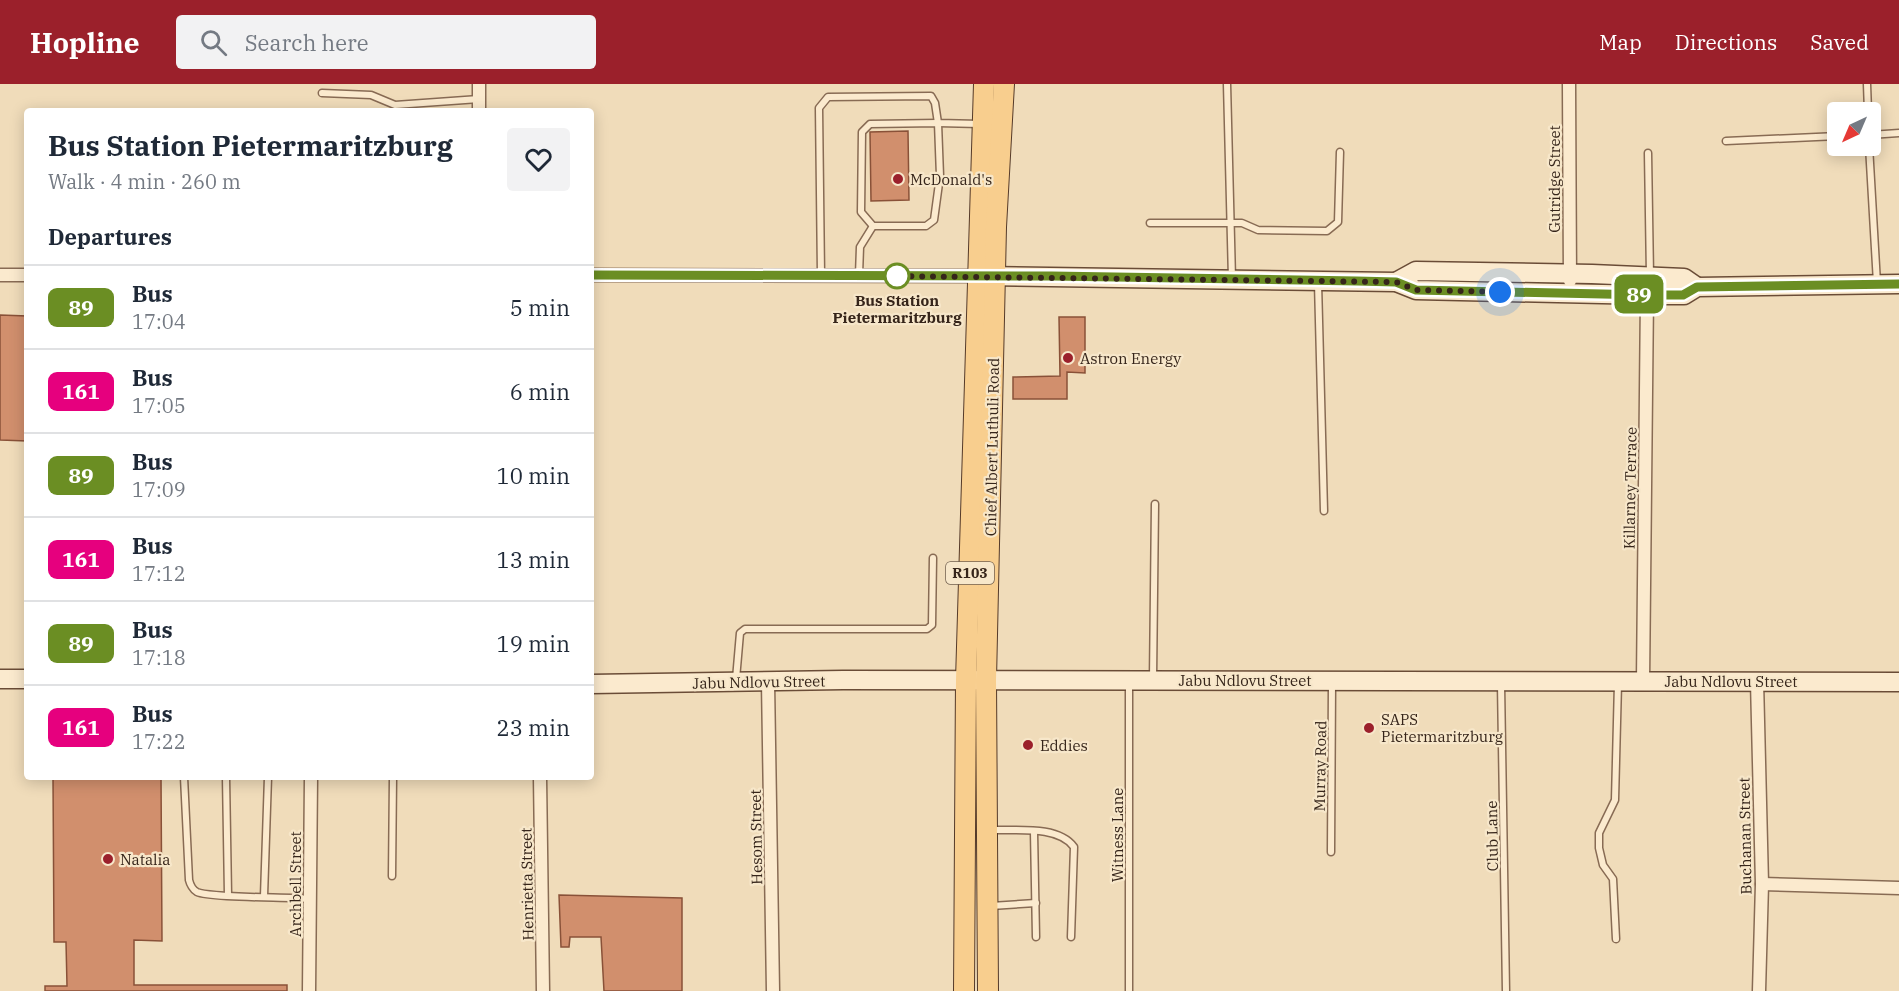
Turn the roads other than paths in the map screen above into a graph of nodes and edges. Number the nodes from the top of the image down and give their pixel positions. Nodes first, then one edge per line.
1 (480, 84) edge
2 (984, 84) edge
3 (1004, 84) edge
4 (1227, 84) edge
5 (1569, 84) edge
6 (1867, 84) edge
7 (322, 93) dead end
8 (385, 102) junction
9 (1868, 102) edge
10 (479, 105) edge
11 (386, 108) edge
12 (938, 123) junction
13 (981, 124) junction
14 (1899, 133) edge
15 (1881, 134) edge
16 (1827, 136) edge
17 (1726, 141) dead end
18 (1340, 152) dead end
19 (1648, 153) dead end
20 (1870, 156) edge
21 (1150, 223) dead end
22 (1231, 223) junction
23 (873, 226) junction
24 (1570, 273) junction
25 (0, 275) edge
26 (24, 275) edge
27 (594, 275) edge
28 (821, 276) junction
29 (859, 276) junction
30 (1650, 276) junction
31 (986, 277) junction
32 (1232, 279) junction
33 (1318, 281) junction
34 (1396, 282) junction
35 (1877, 284) junction
36 (1899, 284) edge
37 (1690, 291) junction
38 (1570, 293) junction
39 (1647, 295) junction
40 (1155, 504) dead end
41 (1324, 511) dead end
42 (933, 558) dead end
43 (0, 679) edge
44 (24, 679) edge
45 (976, 680) junction
46 (1129, 680) junction
47 (1153, 680) junction
48 (1332, 680) junction
49 (1501, 681) junction
50 (1643, 681) junction
51 (1757, 681) junction
52 (768, 682) junction
53 (1618, 682) junction
54 (1899, 682) edge
55 (736, 683) junction
56 (594, 684) edge
57 (184, 780) edge
58 (226, 780) edge
59 (268, 780) edge
60 (311, 780) edge
61 (393, 780) edge
62 (540, 780) edge
63 (987, 830) junction
64 (1034, 832) junction
65 (1331, 852) dead end
66 (392, 876) dead end
67 (1762, 884) junction
68 (1899, 888) edge
69 (228, 895) junction
70 (264, 896) junction
71 (310, 898) junction
72 (1036, 903) junction
73 (988, 906) junction
74 (1036, 937) dead end
75 (1071, 937) dead end
76 (1616, 939) dead end
77 (309, 991) edge
78 (543, 991) edge
79 (773, 991) edge
80 (964, 991) edge
81 (988, 991) edge
82 (1129, 991) edge
83 (1506, 991) edge
84 (1759, 991) edge

1 - 10 street
2 - 13 main road, Chief Albert Luthuli Road / R103
3 - 31 main road, Chief Albert Luthuli Road / R103
4 - 22 lane
5 - 24 street, Gutridge Street
6 - 9 lane
7 - 8 lane
8 - 10 lane
8 - 11 lane
12 - 13 lane
12 - 23 lane
12 - 23 lane
12 - 28 lane
13 - 31 main road, Chief Albert Luthuli Road / R103
14 - 15 lane
16 - 17 lane
18 - 22 lane
19 - 30 lane
20 - 35 lane
21 - 22 lane
22 - 32 lane
23 - 29 lane
24 - 30 street
24 - 34 street
24 - 38 street, Gutridge Street
25 - 26 street
27 - 28 street
28 - 29 street
29 - 31 street
30 - 37 street
31 - 32 street
31 - 45 main road, Chief Albert Luthuli Road / R103
32 - 33 street
33 - 34 street
33 - 41 lane
34 - 38 street
35 - 36 street
35 - 37 street
37 - 39 street
38 - 39 street
39 - 50 street, Killarney Terrace
40 - 47 lane
42 - 55 lane
43 - 44 street
45 - 46 street, Jabu Ndlovu Street
45 - 52 street, Jabu Ndlovu Street
45 - 63 main road, Chief Albert Luthuli Road / R103
45 - 80 main road, Chief Albert Luthuli Road / R103
46 - 47 street, Jabu Ndlovu Street
46 - 82 lane, Witness Lane
47 - 48 street, Jabu Ndlovu Street
48 - 49 street, Jabu Ndlovu Street
48 - 65 lane, Murray Road
49 - 53 street, Jabu Ndlovu Street
49 - 83 lane, Club Lane
50 - 51 street, Jabu Ndlovu Street
50 - 53 street, Jabu Ndlovu Street
51 - 54 street, Jabu Ndlovu Street
51 - 67 street, Buchanan Street
52 - 55 street, Jabu Ndlovu Street
52 - 79 street, Hesom Street
53 - 76 lane
55 - 56 street, Jabu Ndlovu Street
57 - 69 lane
58 - 69 lane
59 - 70 lane
60 - 71 street, Archbell Street
61 - 66 lane
62 - 78 street, Henrietta Street
63 - 64 lane
63 - 73 main road, Chief Albert Luthuli Road / R103
64 - 72 lane
64 - 75 lane
67 - 68 street
67 - 84 street, Buchanan Street
69 - 70 lane
70 - 71 lane
71 - 77 street, Archbell Street
72 - 73 lane
72 - 74 lane
73 - 81 main road, Chief Albert Luthuli Road / R103

